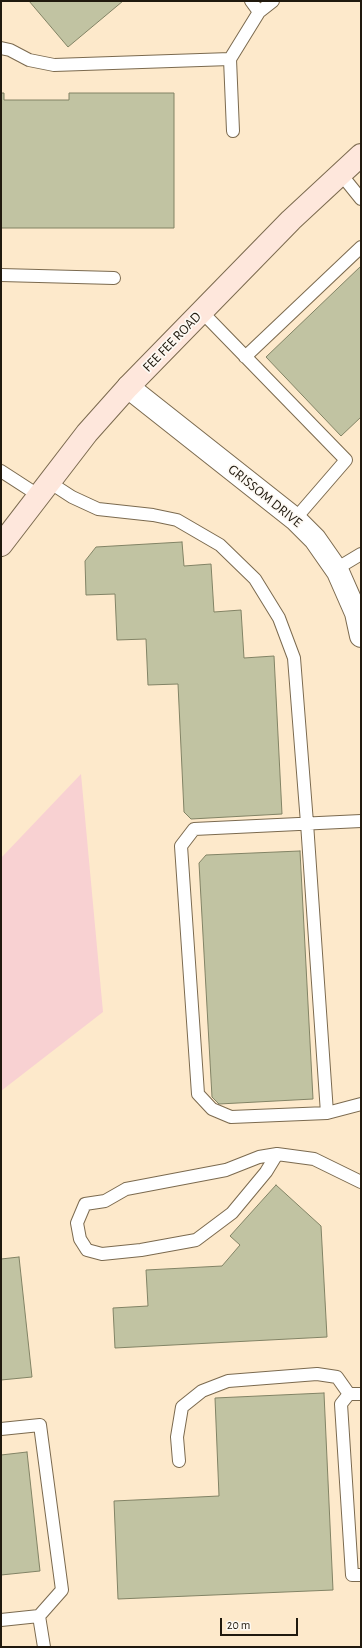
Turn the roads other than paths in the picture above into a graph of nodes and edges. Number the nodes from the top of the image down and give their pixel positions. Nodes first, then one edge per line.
1 (251, 1) edge
2 (273, 1) edge
3 (259, 12) junction
4 (1, 48) edge
5 (230, 59) junction
6 (233, 131) dead end
7 (361, 155) edge
8 (340, 173) junction
9 (361, 199) edge
10 (361, 247) edge
11 (1, 275) edge
12 (114, 278) dead end
13 (201, 311) junction
14 (245, 357) junction
15 (128, 387) junction
16 (1, 471) edge
17 (44, 488) junction
18 (295, 519) junction
19 (1, 545) edge
20 (361, 554) edge
21 (336, 569) junction
22 (361, 636) edge
23 (361, 821) edge
24 (307, 823) junction
25 (361, 1104) edge
26 (327, 1113) junction
27 (277, 1154) junction
28 (361, 1182) edge
29 (355, 1394) edge
30 (1, 1429) edge
31 (178, 1461) dead end
32 (356, 1575) edge
33 (39, 1616) junction
34 (1, 1620) edge
35 (44, 1647) edge

1 - 3 lane
2 - 3 lane
3 - 5 lane
4 - 5 lane
5 - 6 lane
7 - 8 street, FEE FEE ROAD
8 - 9 lane
8 - 13 street, FEE FEE ROAD
10 - 14 lane
11 - 12 lane
13 - 14 lane
13 - 15 street, FEE FEE ROAD
14 - 18 lane
15 - 17 street, FEE FEE ROAD
15 - 18 street, GRISSOM DRIVE
16 - 17 lane
17 - 19 street, FEE FEE ROAD
17 - 24 lane
18 - 21 street, GRISSOM DRIVE
20 - 21 lane
21 - 22 street, GRISSOM DRIVE
23 - 24 lane
24 - 26 lane
24 - 26 lane
25 - 26 lane
27 - 27 lane
27 - 28 lane
29 - 31 lane
29 - 32 lane
30 - 33 lane
33 - 34 lane
33 - 35 lane

